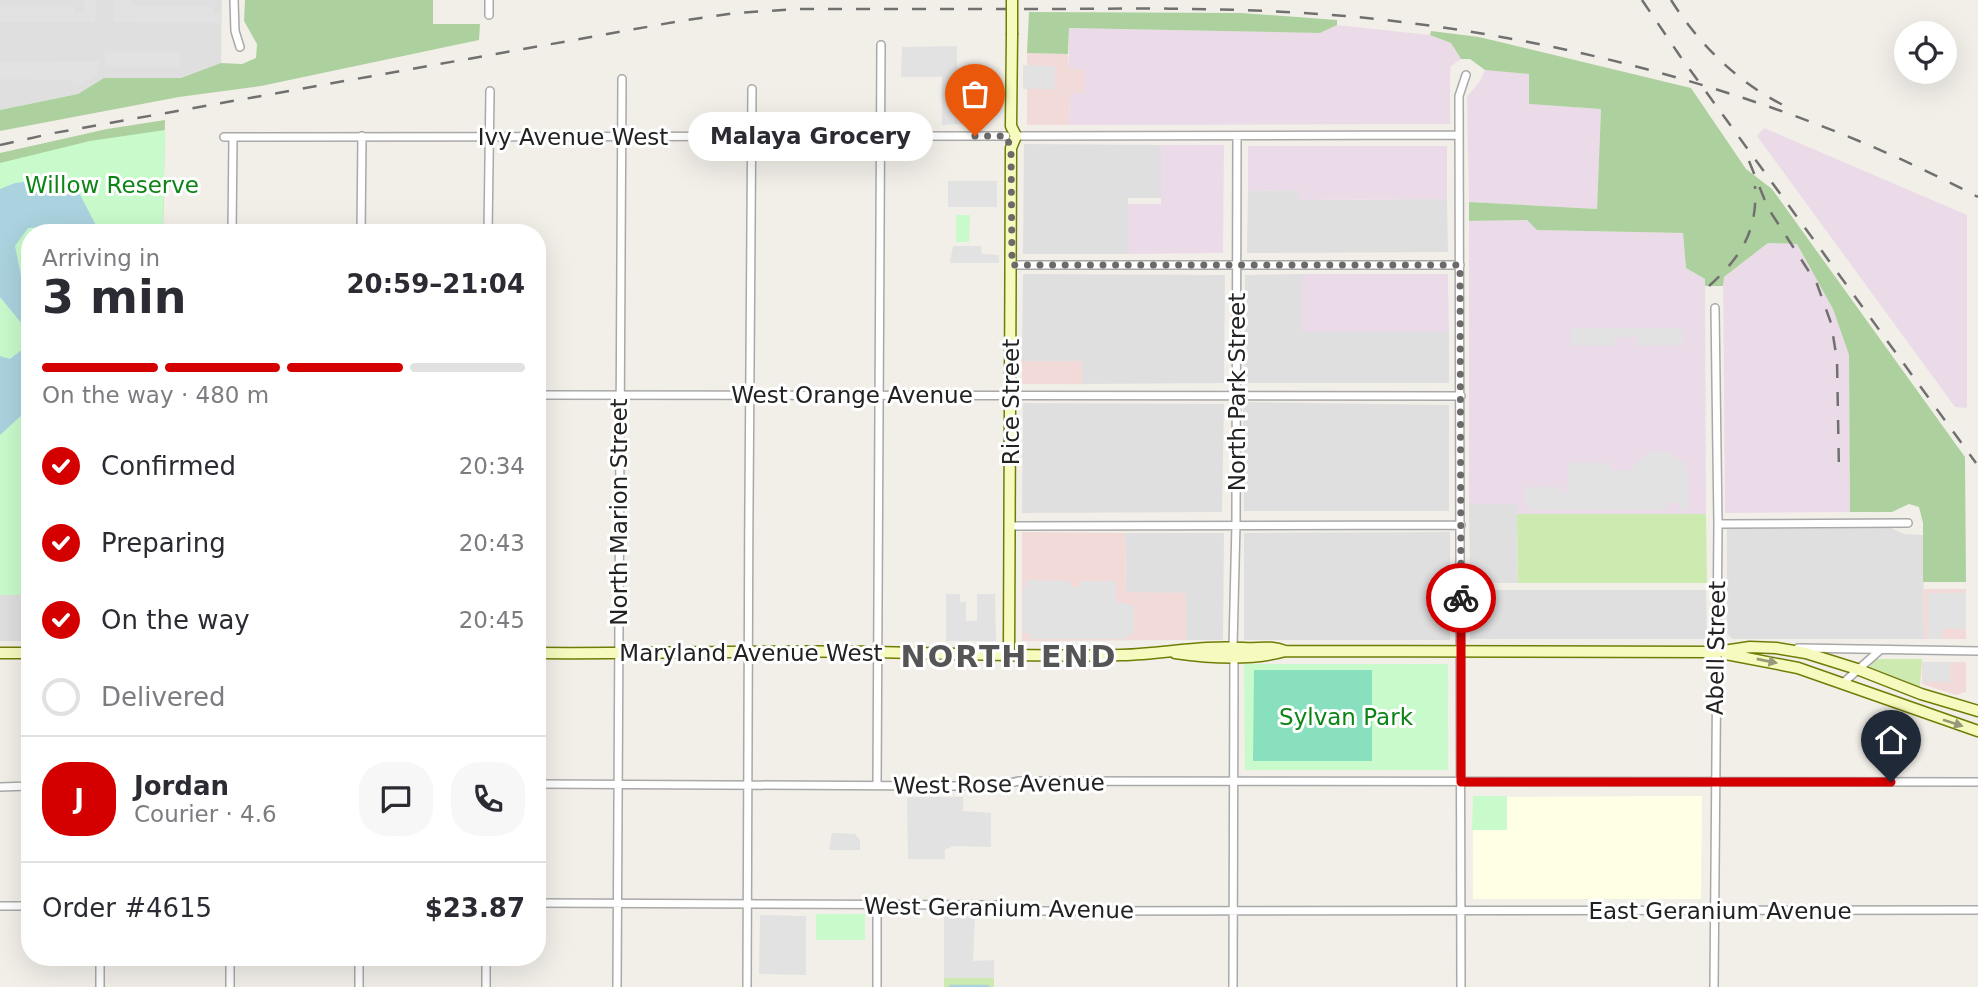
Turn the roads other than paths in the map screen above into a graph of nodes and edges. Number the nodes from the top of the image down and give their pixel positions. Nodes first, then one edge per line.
1 (234, 0) edge
2 (489, 0) edge
3 (1012, 0) edge
4 (488, 16) dead end
5 (881, 45) dead end
6 (240, 47) dead end
7 (1466, 75) dead end
8 (622, 79) dead end
9 (752, 89) dead end
10 (490, 91) dead end
11 (1011, 133) junction
12 (1459, 135) junction
13 (362, 136) junction
14 (224, 137) dead end
15 (233, 137) junction
16 (489, 137) junction
17 (621, 137) junction
18 (752, 137) junction
19 (881, 137) junction
20 (1237, 137) junction
21 (232, 224) edge
22 (362, 224) edge
23 (488, 224) edge
24 (1012, 265) junction
25 (1460, 265) junction
26 (1237, 266) junction
27 (1715, 309) dead end
28 (751, 394) junction
29 (879, 394) junction
30 (1011, 394) junction
31 (1235, 394) junction
32 (546, 395) edge
33 (620, 395) junction
34 (1461, 396) junction
35 (1908, 523) dead end
36 (1236, 524) junction
37 (1718, 524) junction
38 (1461, 525) junction
39 (1010, 526) junction
40 (1776, 648) junction
41 (1460, 651) junction
42 (1879, 651) junction
43 (748, 652) junction
44 (877, 652) junction
45 (1233, 652) junction
46 (1717, 652) junction
47 (1978, 652) edge
48 (0, 653) edge
49 (21, 653) edge
50 (546, 653) edge
51 (618, 653) junction
52 (1009, 656) junction
53 (1857, 669) junction
54 (1843, 683) junction
55 (1978, 711) edge
56 (1978, 731) edge
57 (1715, 781) junction
58 (1461, 782) junction
59 (1978, 782) edge
60 (1234, 783) junction
61 (546, 784) edge
62 (617, 784) junction
63 (746, 785) junction
64 (21, 786) edge
65 (877, 786) junction
66 (0, 787) edge
67 (546, 902) edge
68 (617, 903) junction
69 (747, 904) junction
70 (877, 905) junction
71 (0, 906) edge
72 (21, 906) edge
73 (1978, 910) edge
74 (1233, 911) junction
75 (1461, 911) junction
76 (1715, 912) junction
77 (100, 966) edge
78 (230, 966) edge
79 (359, 966) edge
80 (486, 966) edge
81 (100, 987) edge
82 (230, 987) edge
83 (359, 987) edge
84 (486, 987) edge
85 (617, 987) edge
86 (747, 987) edge
87 (877, 987) edge
88 (1233, 987) edge
89 (1461, 987) edge
90 (1714, 987) edge

1 - 6 street
2 - 4 street
3 - 11 main road, Rice Street, bridge
5 - 19 street
7 - 12 street
8 - 17 street, North Marion Street
9 - 18 street
10 - 16 street
11 - 19 street, Ivy Avenue West
11 - 20 street, Ivy Avenue West
11 - 24 main road, Rice Street
12 - 20 street, Ivy Avenue West
12 - 25 street
13 - 15 street, Ivy Avenue West
13 - 16 street, Ivy Avenue West
13 - 22 street
14 - 15 street, Ivy Avenue West
15 - 21 street
16 - 17 street, Ivy Avenue West
16 - 23 street
17 - 18 street, Ivy Avenue West
17 - 33 street, North Marion Street
18 - 19 street, Ivy Avenue West
18 - 28 street
19 - 29 street
20 - 26 street, North Park Street
24 - 26 street
24 - 30 main road, Rice Street
25 - 26 street
25 - 34 street
26 - 31 street, North Park Street
27 - 37 street, Abell Street
28 - 29 street, West Orange Avenue
28 - 33 street, West Orange Avenue
28 - 43 street
29 - 30 street, West Orange Avenue
29 - 44 street
30 - 31 street, West Orange Avenue
30 - 39 main road, Rice Street
31 - 34 street, West Orange Avenue
31 - 36 street, North Park Street
32 - 33 street, West Orange Avenue
33 - 51 street, North Marion Street
34 - 38 street
35 - 37 street
36 - 38 street
36 - 39 street
36 - 45 street, North Park Street
37 - 46 street, Abell Street
38 - 41 street
39 - 52 main road, Rice Street
40 - 42 street
40 - 46 main road
40 - 53 main road
41 - 45 main road, Maryland Avenue West
41 - 46 main road, Maryland Avenue West
41 - 58 street
42 - 47 street
42 - 53 street
43 - 44 main road, Maryland Avenue West
43 - 51 main road, Maryland Avenue West
43 - 63 street
44 - 52 main road, Maryland Avenue West
44 - 65 street
45 - 52 main road, Maryland Avenue West
45 - 60 street, North Park Street
46 -> 54 main road
46 - 57 street, Abell Street
48 - 49 main road
50 - 51 main road, Maryland Avenue West
51 - 62 street, North Marion Street
53 - 54 street
53 - 55 main road
54 -> 56 main road
57 - 58 street, West Rose Avenue
57 - 59 street, West Rose Avenue
57 - 76 street, Abell Street
58 - 60 street, West Rose Avenue
58 - 75 street
60 - 65 street, West Rose Avenue
60 - 74 street, North Park Street
61 - 62 street, West Rose Avenue
62 - 63 street, West Rose Avenue
62 - 68 street, North Marion Street
63 - 65 street, West Rose Avenue
63 - 69 street
64 - 66 street
67 - 68 street, West Geranium Avenue
68 - 69 street, West Geranium Avenue
68 - 85 street, North Marion Street
69 - 70 street, West Geranium Avenue
69 - 86 street
70 - 74 street, West Geranium Avenue
70 - 87 street
71 - 72 street
73 - 76 street, East Geranium Avenue
74 - 75 street, West Geranium Avenue
74 - 88 street, North Park Street
75 - 76 street, East Geranium Avenue
75 - 89 street
76 - 90 street, Abell Street
77 - 81 street
78 - 82 street
79 - 83 street
80 - 84 street

